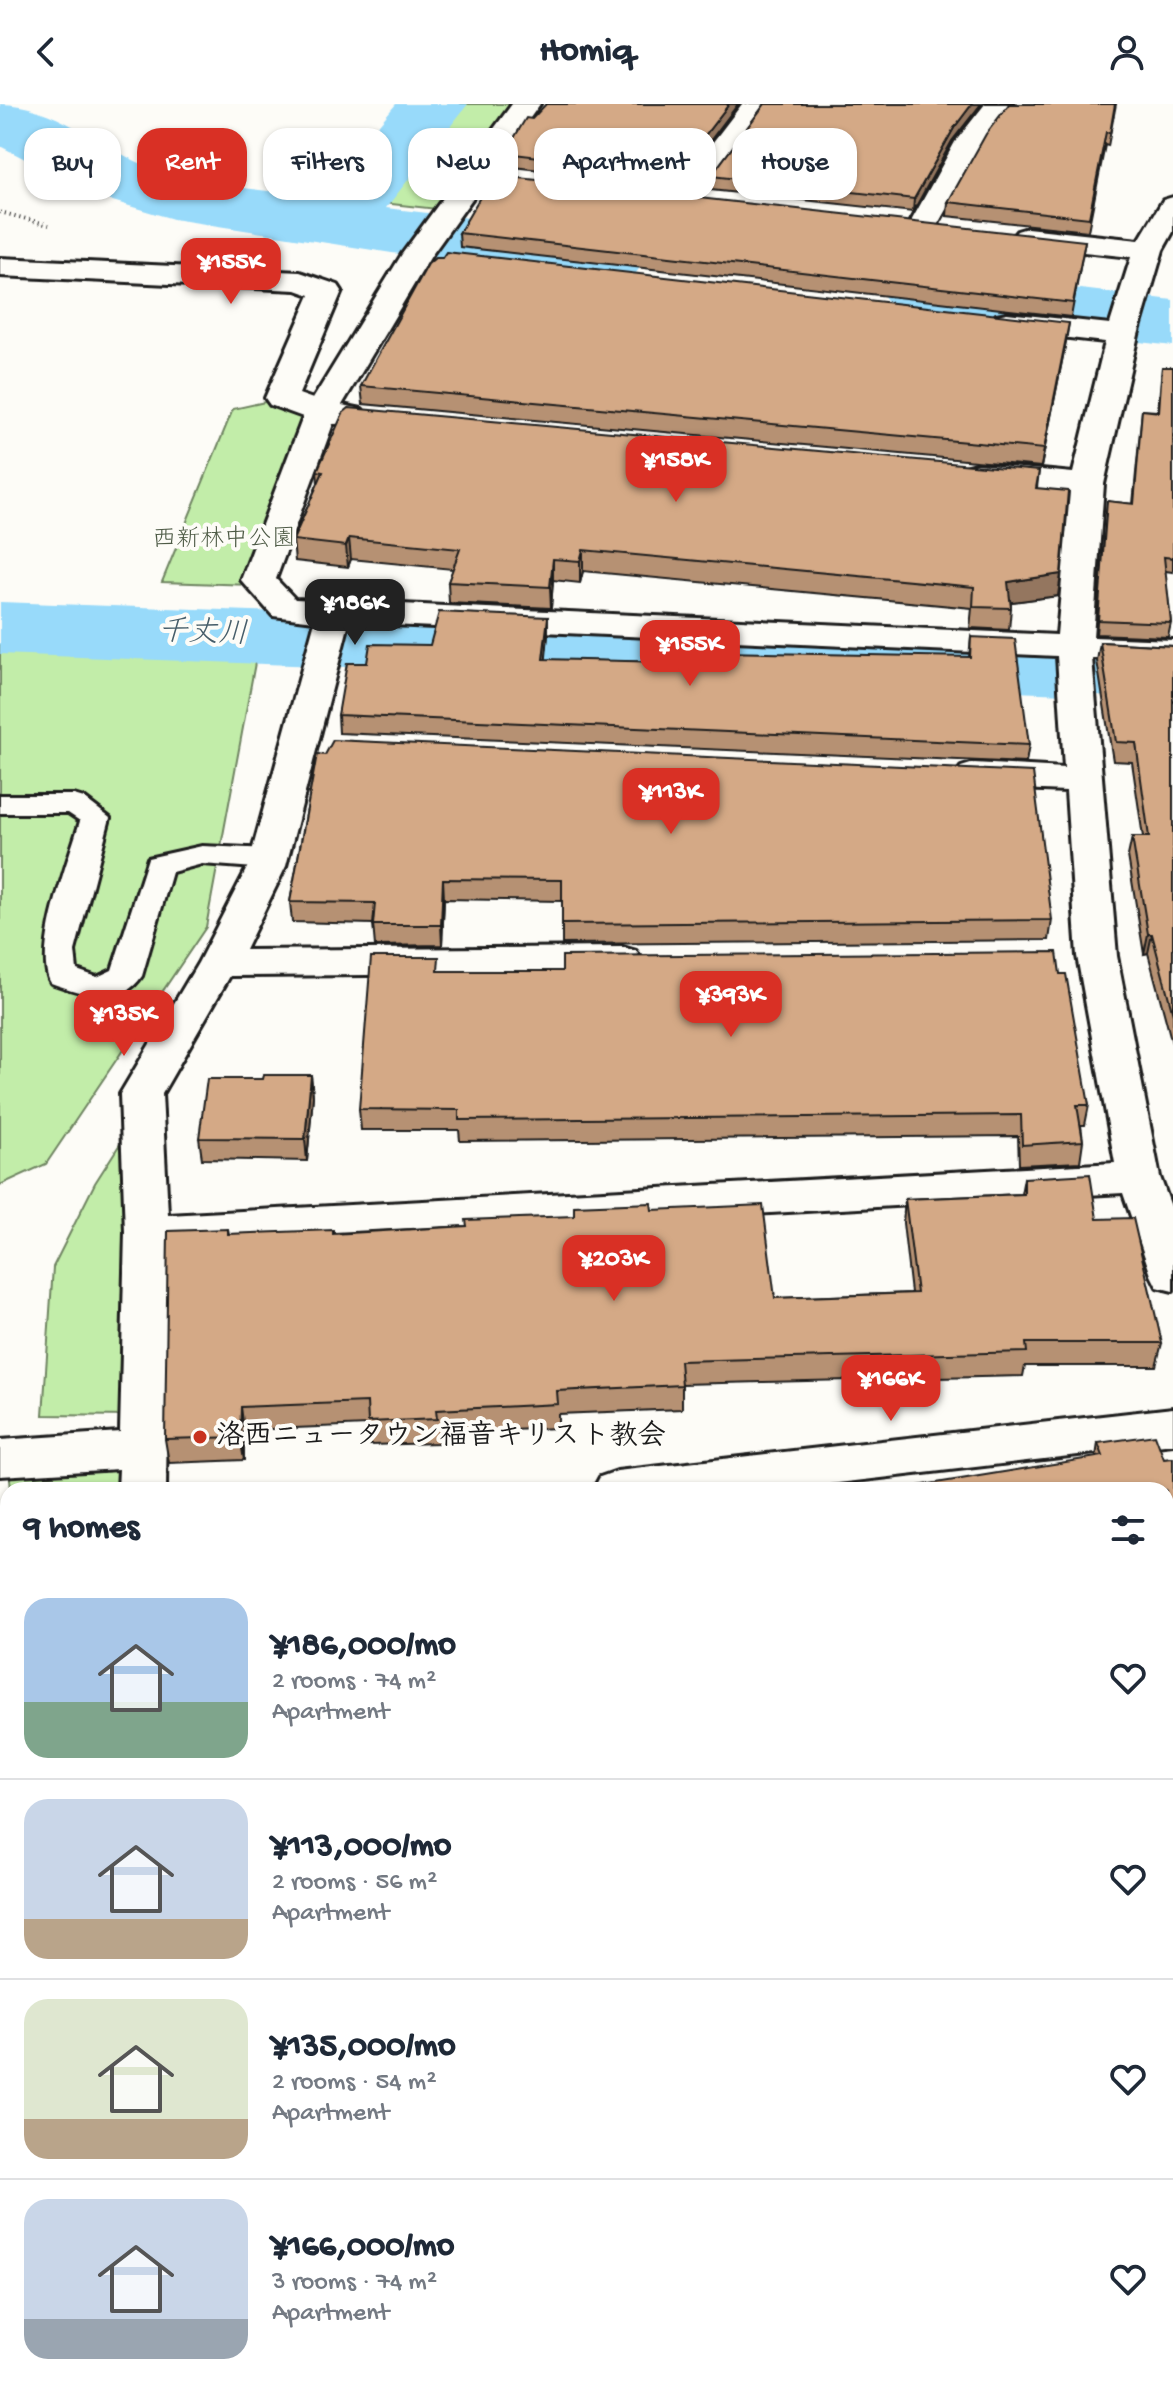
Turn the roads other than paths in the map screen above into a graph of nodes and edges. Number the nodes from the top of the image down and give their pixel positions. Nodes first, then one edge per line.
1 (526, 104) edge
2 (756, 104) edge
3 (1000, 104) edge
4 (509, 128) edge
5 (716, 157) edge
6 (456, 200) edge
7 (700, 200) edge
8 (715, 202) edge
9 (1173, 206) edge
10 (894, 222) edge
11 (924, 225) junction
12 (954, 229) edge
13 (998, 233) edge
14 (1148, 250) junction
15 (0, 267) edge
16 (981, 319) edge
17 (1122, 335) junction
18 (321, 413) junction
19 (383, 419) edge
20 (946, 471) edge
21 (1087, 484) junction
22 (335, 611) junction
23 (1074, 649) junction
24 (1173, 651) edge
25 (942, 774) edge
26 (1084, 780) junction
27 (0, 804) edge
28 (269, 859) junction
29 (665, 960) edge
30 (218, 963) junction
31 (1139, 1177) junction
32 (147, 1232) junction
33 (1173, 1275) edge
34 (1173, 1426) edge
35 (0, 1458) edge
36 (143, 1470) edge
37 (686, 1482) edge

1 - 4 street
2 - 5 street
3 - 11 street
6 - 18 street
7 - 8 street
9 - 14 street
10 - 11 street
11 - 12 street
13 - 14 street
14 - 17 street
15 - 18 street
16 - 17 street
17 - 21 street
18 - 19 street
18 - 22 street
20 - 21 street
21 - 23 street
22 - 23 street
22 - 28 street
23 - 24 street
23 - 26 street
25 - 26 street
26 - 31 street
27 - 28 lane
28 - 30 street
29 - 30 street
30 - 32 street
31 - 32 street
31 - 33 street
32 - 36 street
34 - 37 street
35 - 36 street

